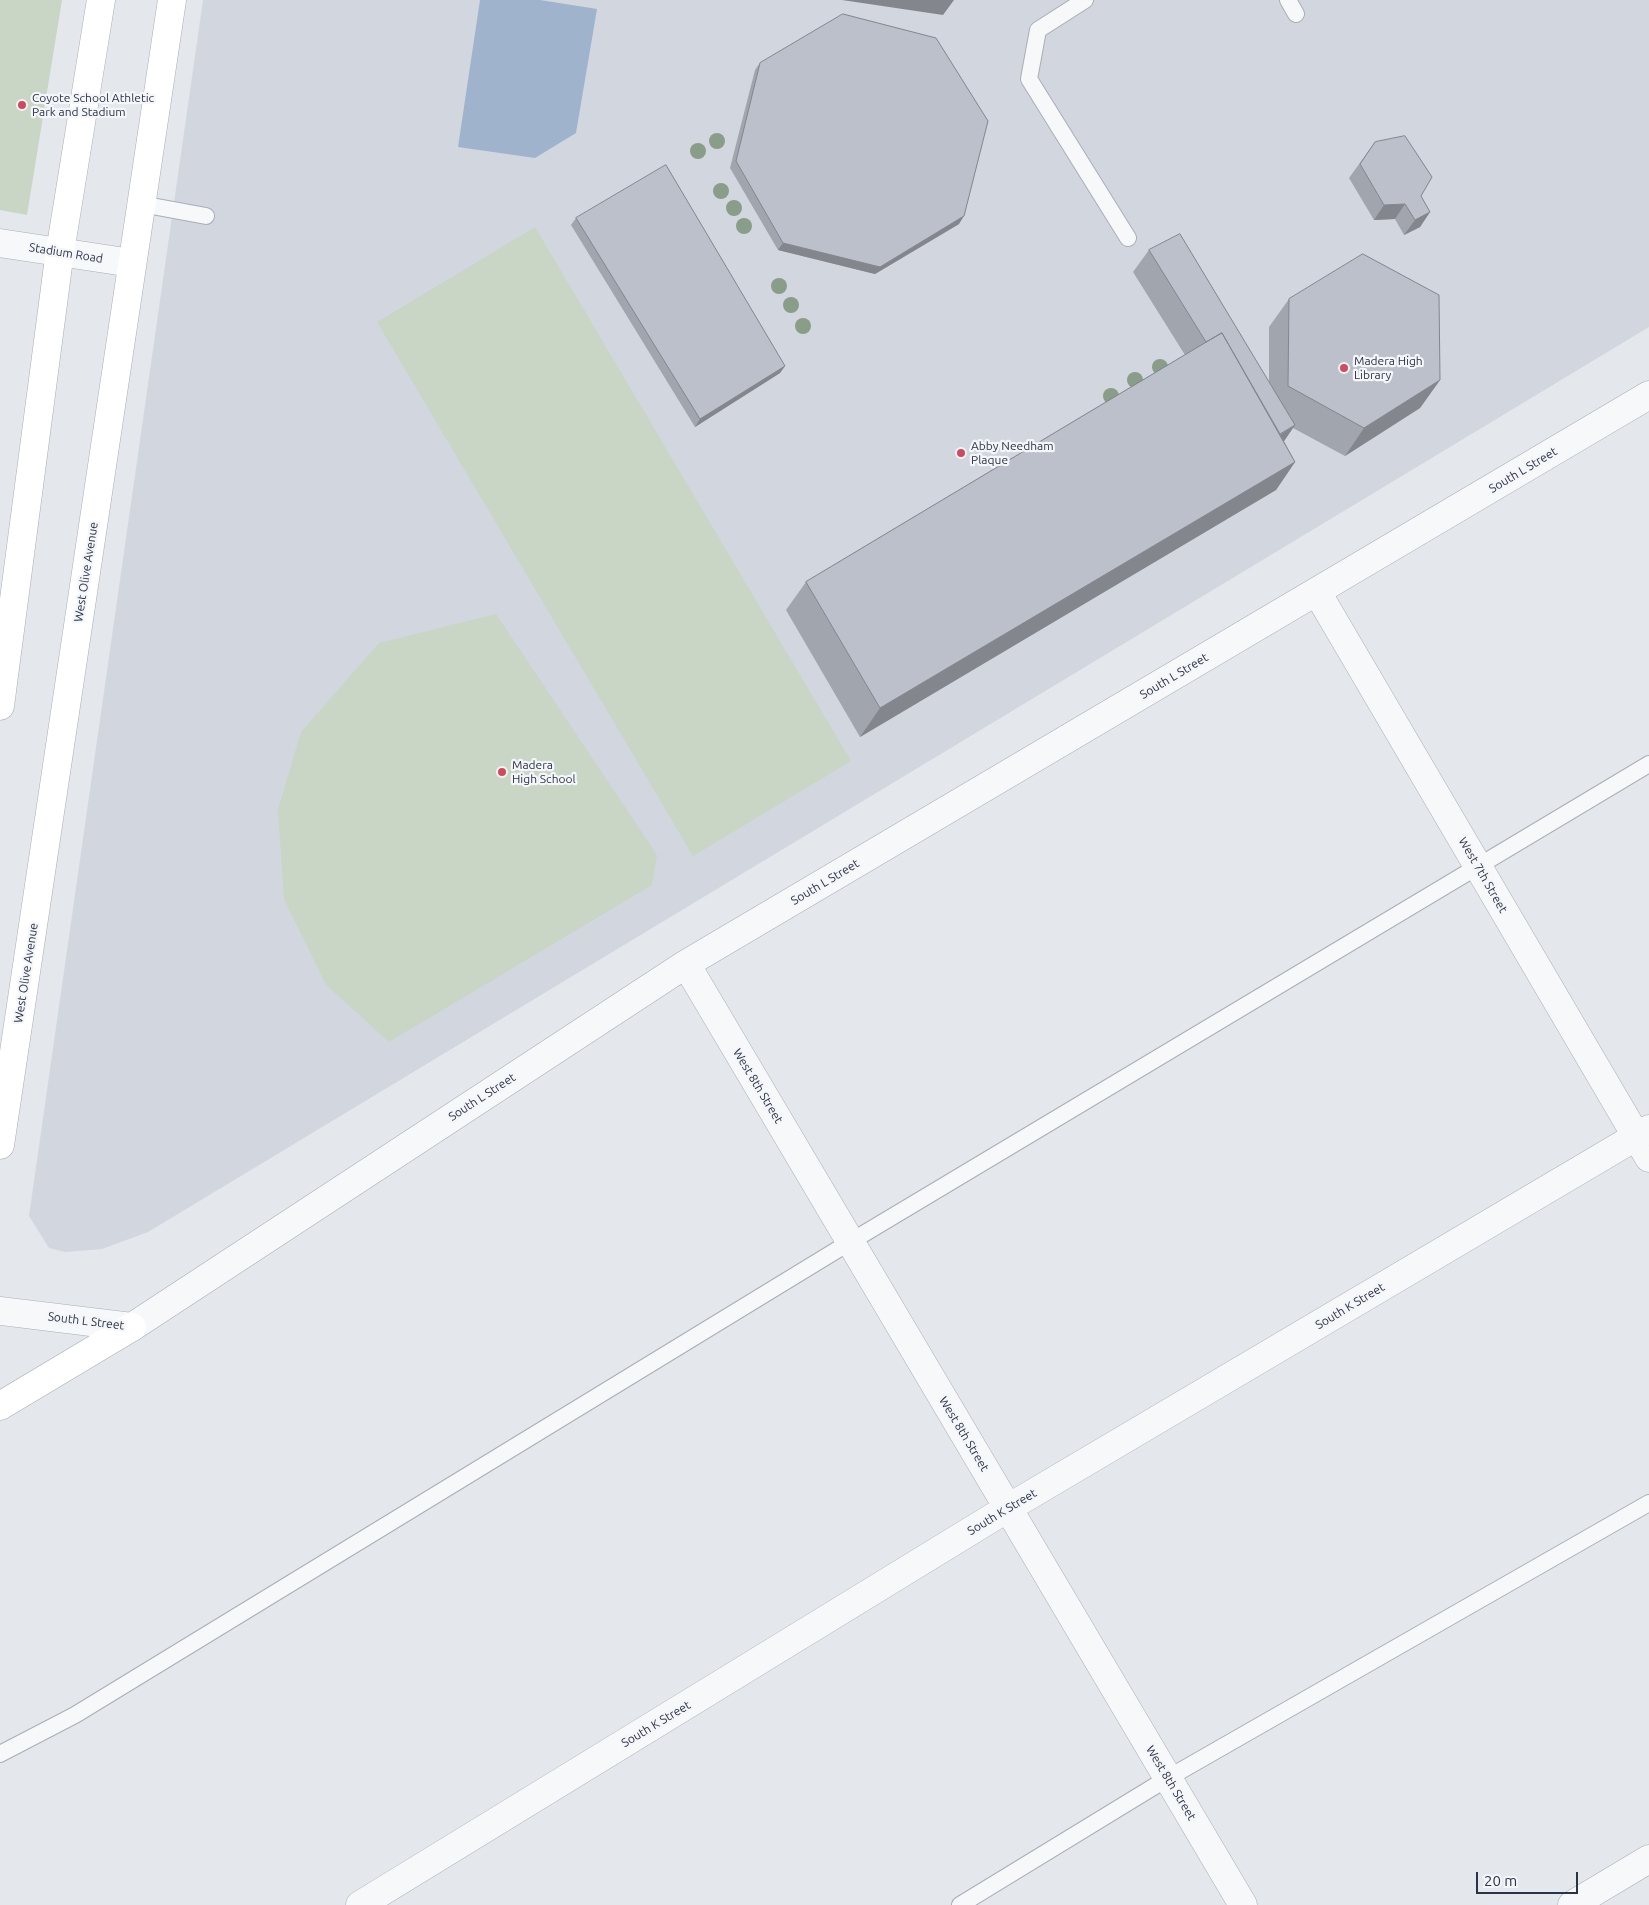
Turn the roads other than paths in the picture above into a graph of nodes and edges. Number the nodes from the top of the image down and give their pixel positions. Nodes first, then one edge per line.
1 (101, 0) edge
2 (172, 0) edge
3 (1085, 0) edge
4 (141, 204) junction
5 (206, 216) dead end
6 (1128, 238) dead end
7 (0, 243) edge
8 (60, 252) junction
9 (132, 263) junction
10 (1649, 395) edge
11 (1317, 592) junction
12 (0, 706) edge
13 (1649, 764) edge
14 (1478, 867) junction
15 (686, 964) junction
16 (1645, 1141) edge
17 (0, 1145) edge
18 (850, 1242) junction
19 (0, 1311) edge
20 (132, 1327) junction
21 (0, 1406) edge
22 (1649, 1503) edge
23 (1008, 1508) junction
24 (0, 1754) edge
25 (1168, 1778) junction
26 (1649, 1859) edge
27 (362, 1905) edge
28 (960, 1905) edge
29 (1243, 1905) edge
30 (1572, 1905) edge

1 - 8 main road
2 - 4 main road, West Olive Avenue
3 - 6 lane
4 - 5 lane
4 - 9 main road, West Olive Avenue
7 - 8 street, Stadium Road
8 - 9 street, Stadium Road
8 - 12 main road
9 - 17 main road, West Olive Avenue
10 - 11 street, South L Street
11 - 14 street, West 7th Street
11 - 15 street, South L Street
13 - 14 lane
14 - 16 street, West 7th Street
14 - 18 lane
15 - 18 street, West 8th Street
15 - 20 street, South L Street
16 - 23 street, South K Street
18 - 23 street, West 8th Street
18 - 24 lane
19 - 20 street, South L Street
20 - 21 main road
22 - 25 lane
23 - 25 street, West 8th Street
23 - 27 street, South K Street
25 - 28 lane
25 - 29 street, West 8th Street
26 - 30 street

